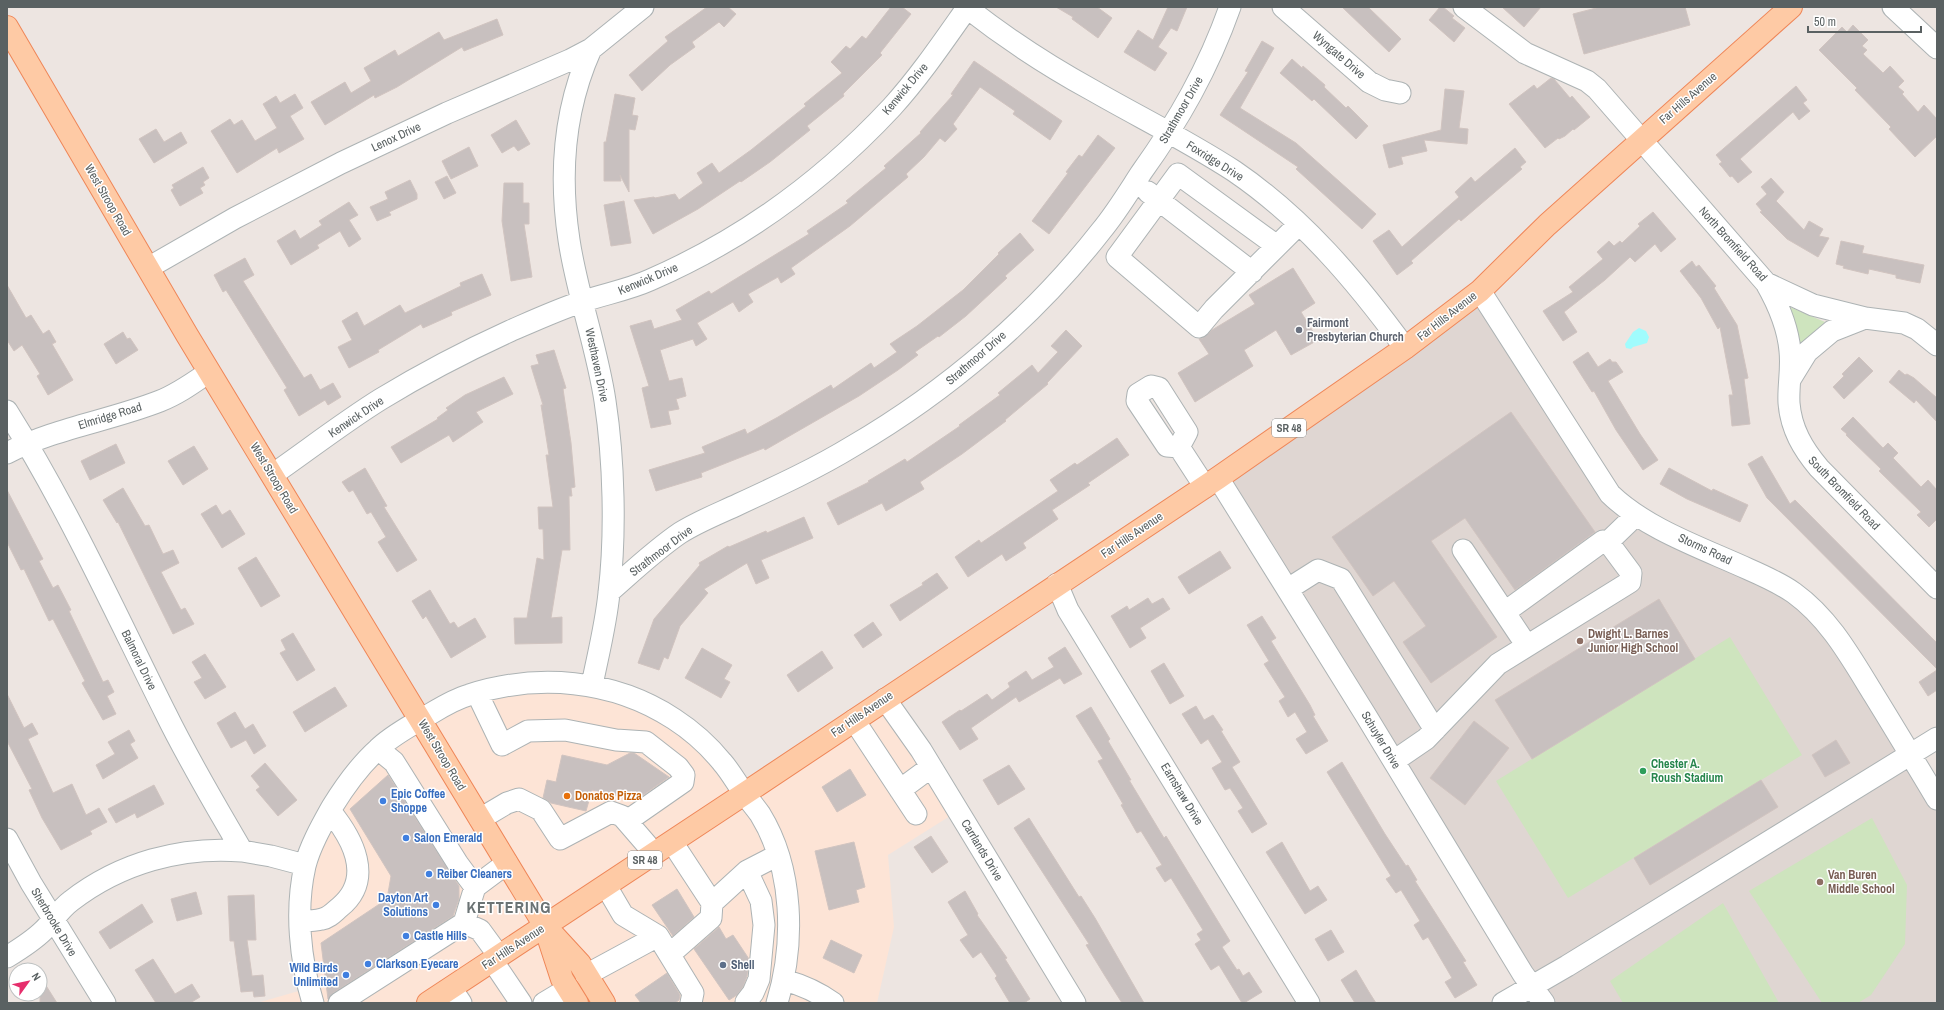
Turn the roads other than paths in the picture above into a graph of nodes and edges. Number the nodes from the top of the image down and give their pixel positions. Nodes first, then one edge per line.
1 (643, 7) edge
2 (1230, 7) edge
3 (1283, 7) edge
4 (1464, 7) edge
5 (1791, 7) edge
6 (1893, 7) edge
7 (966, 8) edge
8 (7, 28) edge
9 (1937, 48) edge
10 (591, 49) junction
11 (1400, 93) dead end
12 (1170, 132) junction
13 (1641, 139) junction
14 (1135, 182) junction
15 (1159, 200) junction
16 (1300, 224) junction
17 (1277, 246) junction
18 (148, 268) junction
19 (1252, 272) junction
20 (1766, 282) junction
21 (1480, 291) junction
22 (583, 301) junction
23 (1865, 318) junction
24 (1937, 345) edge
25 (1405, 348) junction
26 (210, 372) junction
27 (1791, 378) junction
28 (7, 411) edge
29 (26, 443) junction
30 (1178, 447) dead end
31 (7, 453) edge
32 (272, 475) junction
33 (1211, 482) junction
34 (1636, 515) junction
35 (1608, 542) junction
36 (1463, 550) dead end
37 (1057, 584) junction
38 (1937, 588) edge
39 (1288, 589) junction
40 (609, 592) junction
41 (1505, 612) junction
42 (1527, 646) junction
43 (592, 685) junction
44 (477, 693) junction
45 (885, 699) junction
46 (420, 720) junction
47 (854, 720) junction
48 (1435, 730) junction
49 (1937, 738) edge
50 (378, 749) junction
51 (1911, 754) junction
52 (1394, 761) junction
53 (932, 767) junction
54 (900, 790) junction
55 (744, 794) junction
56 (1937, 799) edge
57 (330, 811) junction
58 (916, 814) dead end
59 (480, 819) junction
60 (627, 821) junction
61 (7, 839) edge
62 (663, 848) junction
63 (242, 851) junction
64 (778, 855) junction
65 (507, 863) junction
66 (305, 866) junction
67 (748, 871) junction
68 (606, 886) junction
69 (475, 887) junction
70 (712, 903) junction
71 (53, 919) junction
72 (300, 921) junction
73 (464, 923) junction
74 (545, 926) junction
75 (658, 936) junction
76 (670, 954) junction
77 (7, 957) edge
78 (496, 958) junction
79 (586, 975) junction
80 (784, 980) junction
81 (1531, 986) junction
82 (456, 995) edge
83 (556, 998) edge
84 (746, 1002) dead end
85 (104, 1003) edge
86 (313, 1003) edge
87 (339, 1003) edge
88 (428, 1003) edge
89 (521, 1003) edge
90 (604, 1003) edge
91 (691, 1003) edge
92 (777, 1003) edge
93 (833, 1003) edge
94 (1075, 1003) edge
95 (1309, 1003) edge
96 (1503, 1003) edge
97 (1544, 1003) edge

1 - 10 street, Lenox Drive
2 - 12 street, Strathmoor Drive
3 - 11 street, Wyngate Drive
4 - 13 street, North Bromfield Road
5 - 13 main road, Far Hills Avenue / SR 48
6 - 9 street
7 - 12 street, Foxridge Drive
7 - 22 street, Kenwick Drive
8 - 18 main road, West Stroop Road
10 - 18 street, Lenox Drive
10 - 22 street, Westhaven Drive
12 - 14 street, Strathmoor Drive
12 - 16 street, Foxridge Drive
13 - 20 street, North Bromfield Road
13 - 21 main road, Far Hills Avenue / SR 48
14 - 15 street
14 - 40 street, Strathmoor Drive
15 - 17 street
15 - 19 street
15 - 19 street
16 - 17 street
16 - 25 street, Foxridge Drive
17 - 19 street
18 - 26 main road, West Stroop Road
20 - 23 street, North Bromfield Road
20 - 27 street, South Bromfield Road
21 - 25 main road, Far Hills Avenue / SR 48
21 - 34 street, Storms Road
22 - 32 street, Kenwick Drive
22 - 40 street, Westhaven Drive
23 - 24 street, North Bromfield Road
23 - 27 street, South Bromfield Road
25 - 33 main road, Far Hills Avenue / SR 48
26 - 29 street, Elmridge Road
26 - 32 main road, West Stroop Road
27 - 38 street, South Bromfield Road
28 - 29 street, Balmoral Drive
29 - 31 street, Elmridge Road
29 - 63 street, Balmoral Drive
30 - 33 street, Schuyler Drive
32 - 46 main road, West Stroop Road
33 - 37 main road, Far Hills Avenue / SR 48
33 - 39 street, Schuyler Drive
34 - 35 street
34 - 51 street, Storms Road
35 - 41 street
35 - 42 street
36 - 41 street
37 - 45 main road, Far Hills Avenue / SR 48
37 - 95 street, Earnshaw Drive
39 - 48 street
39 - 52 street, Schuyler Drive
40 - 43 street, Westhaven Drive
41 - 42 street
42 - 48 street
43 - 44 street
43 - 55 street
44 - 46 street
44 - 60 street
45 - 47 main road, Far Hills Avenue / SR 48
45 - 53 street, Carrlands Drive
46 - 50 street
46 - 59 main road, West Stroop Road
47 - 54 street
47 - 55 main road, Far Hills Avenue / SR 48
48 - 52 street
49 - 51 street
50 - 57 street
50 - 69 street
51 - 56 street, Storms Road
51 - 81 street
52 - 81 street, Schuyler Drive
53 - 54 street
53 - 94 street, Carrlands Drive
54 - 58 street
55 - 62 main road, Far Hills Avenue / SR 48
55 - 64 street
57 - 66 street
57 - 72 street
59 - 60 street
59 - 65 main road, West Stroop Road
60 - 62 street
61 - 71 street, Sherbrooke Drive
62 - 68 main road, Far Hills Avenue / SR 48
62 - 70 street
63 - 66 street
63 - 71 street
64 - 67 street
64 - 80 street
65 - 69 street
65 - 74 main road, West Stroop Road
66 - 72 street
67 - 70 street
67 - 84 street
68 - 74 main road, Far Hills Avenue / SR 48
68 - 75 street
69 - 73 street
70 - 76 street
71 - 77 street
71 - 85 street, Sherbrooke Drive
72 - 86 street
73 - 78 street
73 - 87 street
74 - 78 main road, Far Hills Avenue / SR 48
74 - 79 main road
74 - 83 main road
75 - 76 street
75 - 79 street
76 - 91 street
78 - 82 main road, Far Hills Avenue / SR 48
78 - 89 street
79 - 90 main road
80 - 92 street
80 - 93 street
81 - 96 street
81 - 97 street, Schuyler Drive
82 - 88 main road, Far Hills Avenue / SR 48

